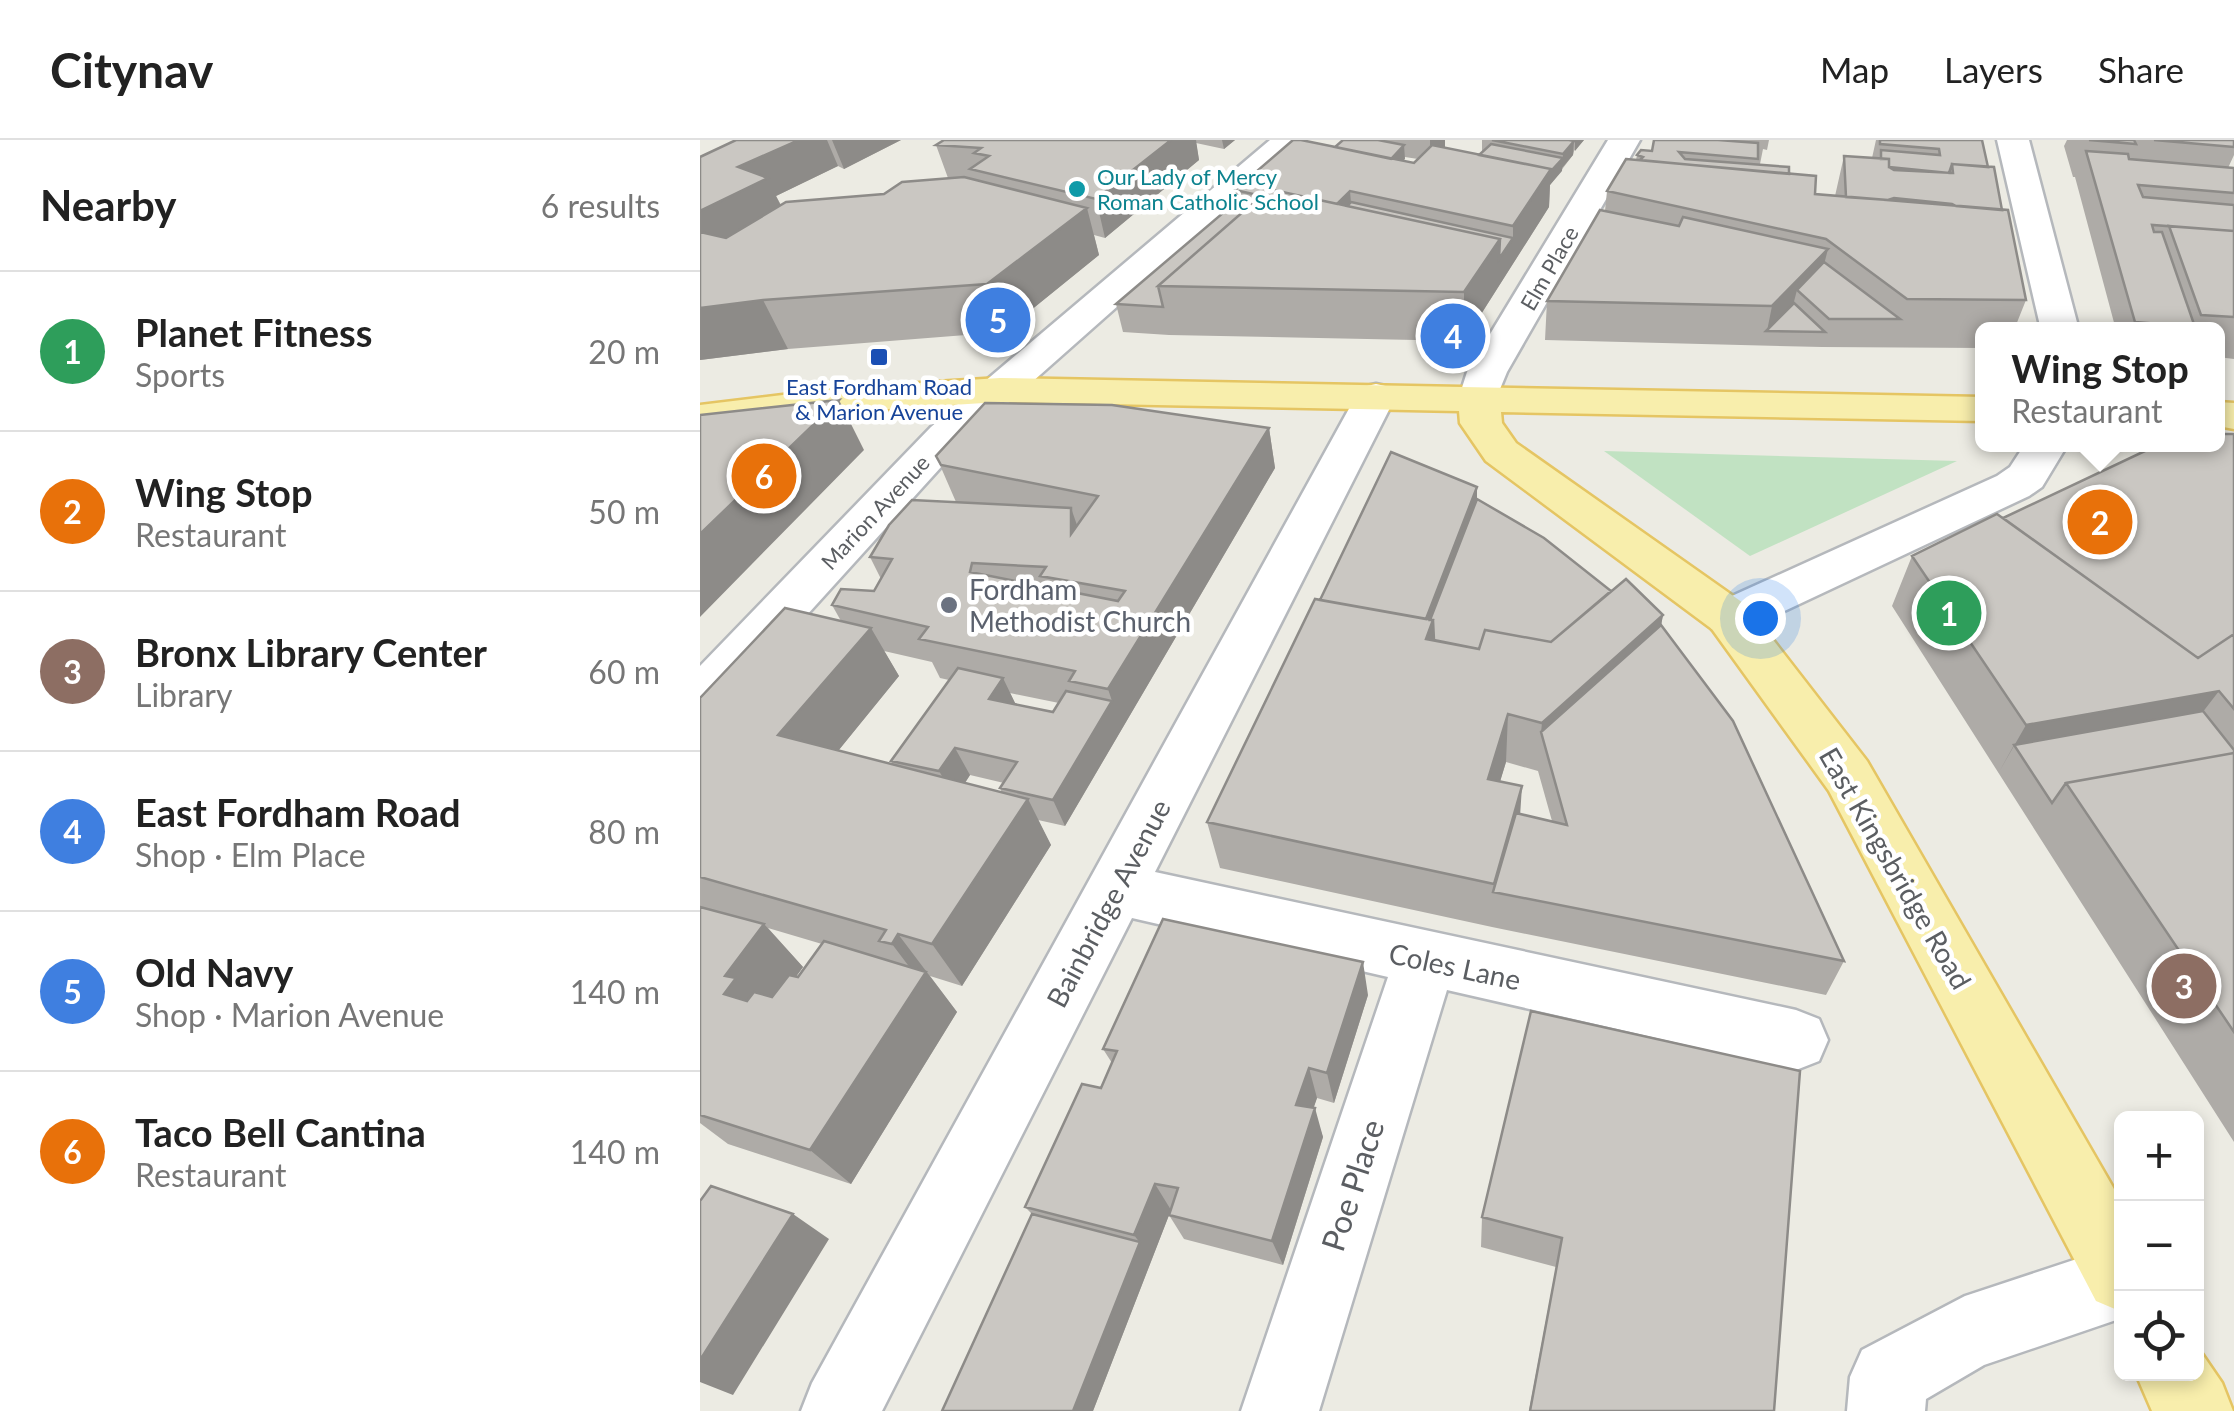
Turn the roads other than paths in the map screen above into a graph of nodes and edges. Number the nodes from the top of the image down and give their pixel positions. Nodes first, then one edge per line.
1 (1288, 140) edge
2 (1624, 140) edge
3 (2013, 140) edge
4 (2058, 322) edge
5 (1000, 390) junction
6 (1376, 396) junction
7 (1479, 397) junction
8 (1975, 409) edge
9 (700, 418) edge
10 (2043, 452) edge
11 (1729, 617) junction
12 (700, 699) edge
13 (1115, 889) junction
14 (1425, 960) junction
15 (1796, 1040) dead end
16 (2114, 1263) edge
17 (2114, 1281) edge
18 (2178, 1381) edge
19 (840, 1411) edge
20 (1280, 1411) edge
21 (1886, 1411) edge
22 (2194, 1411) edge

1 - 5 street, Marion Avenue
2 - 7 street, Elm Place
3 - 4 street
5 - 6 main road
5 - 9 main road
5 - 12 street, Marion Avenue
6 - 7 main road
6 - 13 street, Bainbridge Avenue
7 - 8 main road
7 - 11 main road, East Kingsbridge Road
10 - 11 street
11 - 16 main road, East Kingsbridge Road
13 - 14 street, Coles Lane
13 - 19 street, Bainbridge Avenue
14 - 15 street, Coles Lane
14 - 20 street, Poe Place
17 - 21 street
18 - 22 main road

